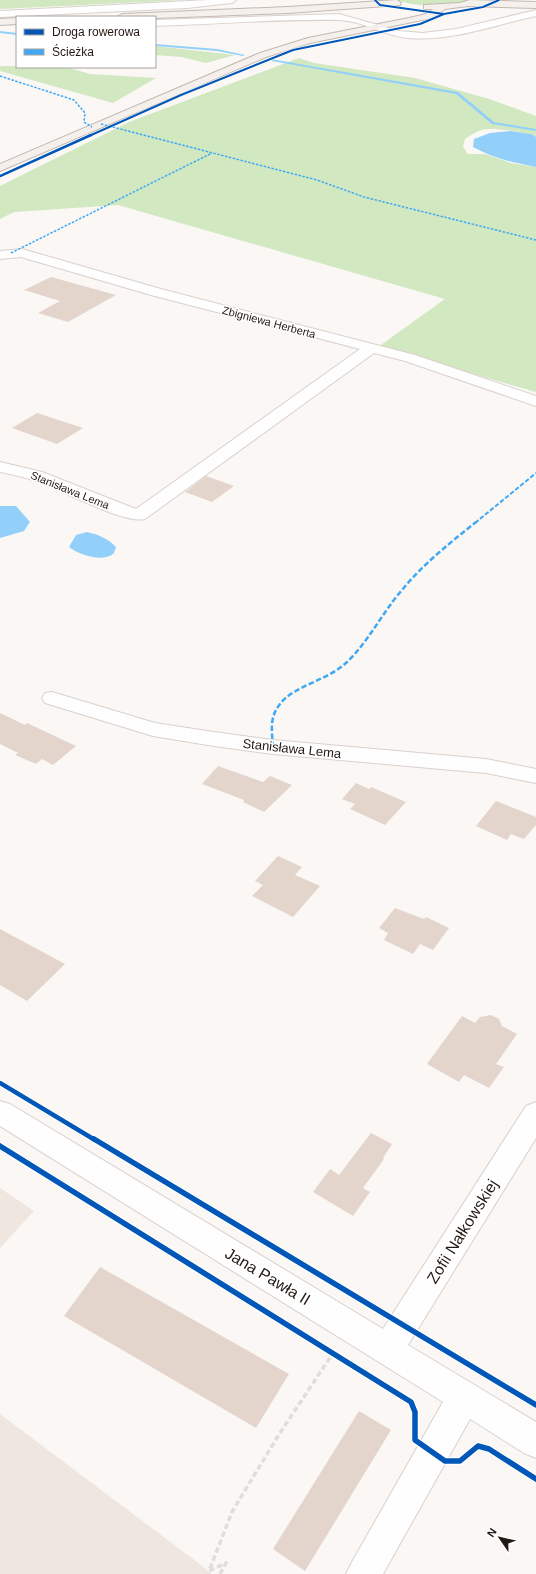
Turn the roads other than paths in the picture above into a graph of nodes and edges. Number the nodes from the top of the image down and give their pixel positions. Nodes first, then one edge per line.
1 (232, 0) edge
2 (374, 0) edge
3 (479, 0) edge
4 (487, 0) edge
5 (394, 1) edge
6 (469, 4) junction
7 (348, 5) junction
8 (525, 5) junction
9 (536, 5) edge
10 (415, 6) junction
11 (442, 7) junction
12 (536, 13) edge
13 (0, 14) edge
14 (146, 16) edge
15 (416, 19) junction
16 (16, 21) edge
17 (0, 22) edge
18 (156, 23) edge
19 (16, 28) edge
20 (379, 28) junction
21 (0, 29) edge
22 (0, 168) edge
23 (0, 255) edge
24 (370, 349) junction
25 (536, 401) edge
26 (0, 467) edge
27 (52, 698) dead end
28 (536, 776) edge
29 (0, 1112) edge
30 (536, 1114) edge
31 (388, 1349) junction
32 (464, 1397) junction
33 (536, 1441) edge
34 (364, 1574) edge

1 - 13 street
2 - 7 main road
3 - 6 main road
4 - 8 main road
5 - 7 main road
5 - 10 main road
6 - 8 main road
6 - 11 main road
7 - 14 main road
8 - 9 main road
10 - 11 main road
10 - 15 main road
11 - 15 main road
12 - 20 street
15 - 20 main road
16 - 17 main road
18 - 20 street
19 - 21 street
20 - 22 main road
23 - 24 street, Zbigniewa Herberta
24 - 25 street, Zbigniewa Herberta
24 - 26 street, Stanisława Lema
27 - 28 street, Stanisława Lema
29 - 31 street, Jana Pawła II
30 - 31 street, Zofii Nałkowskiej
31 - 32 street, Jana Pawła II
32 - 33 street, Jana Pawła II
32 - 34 street

